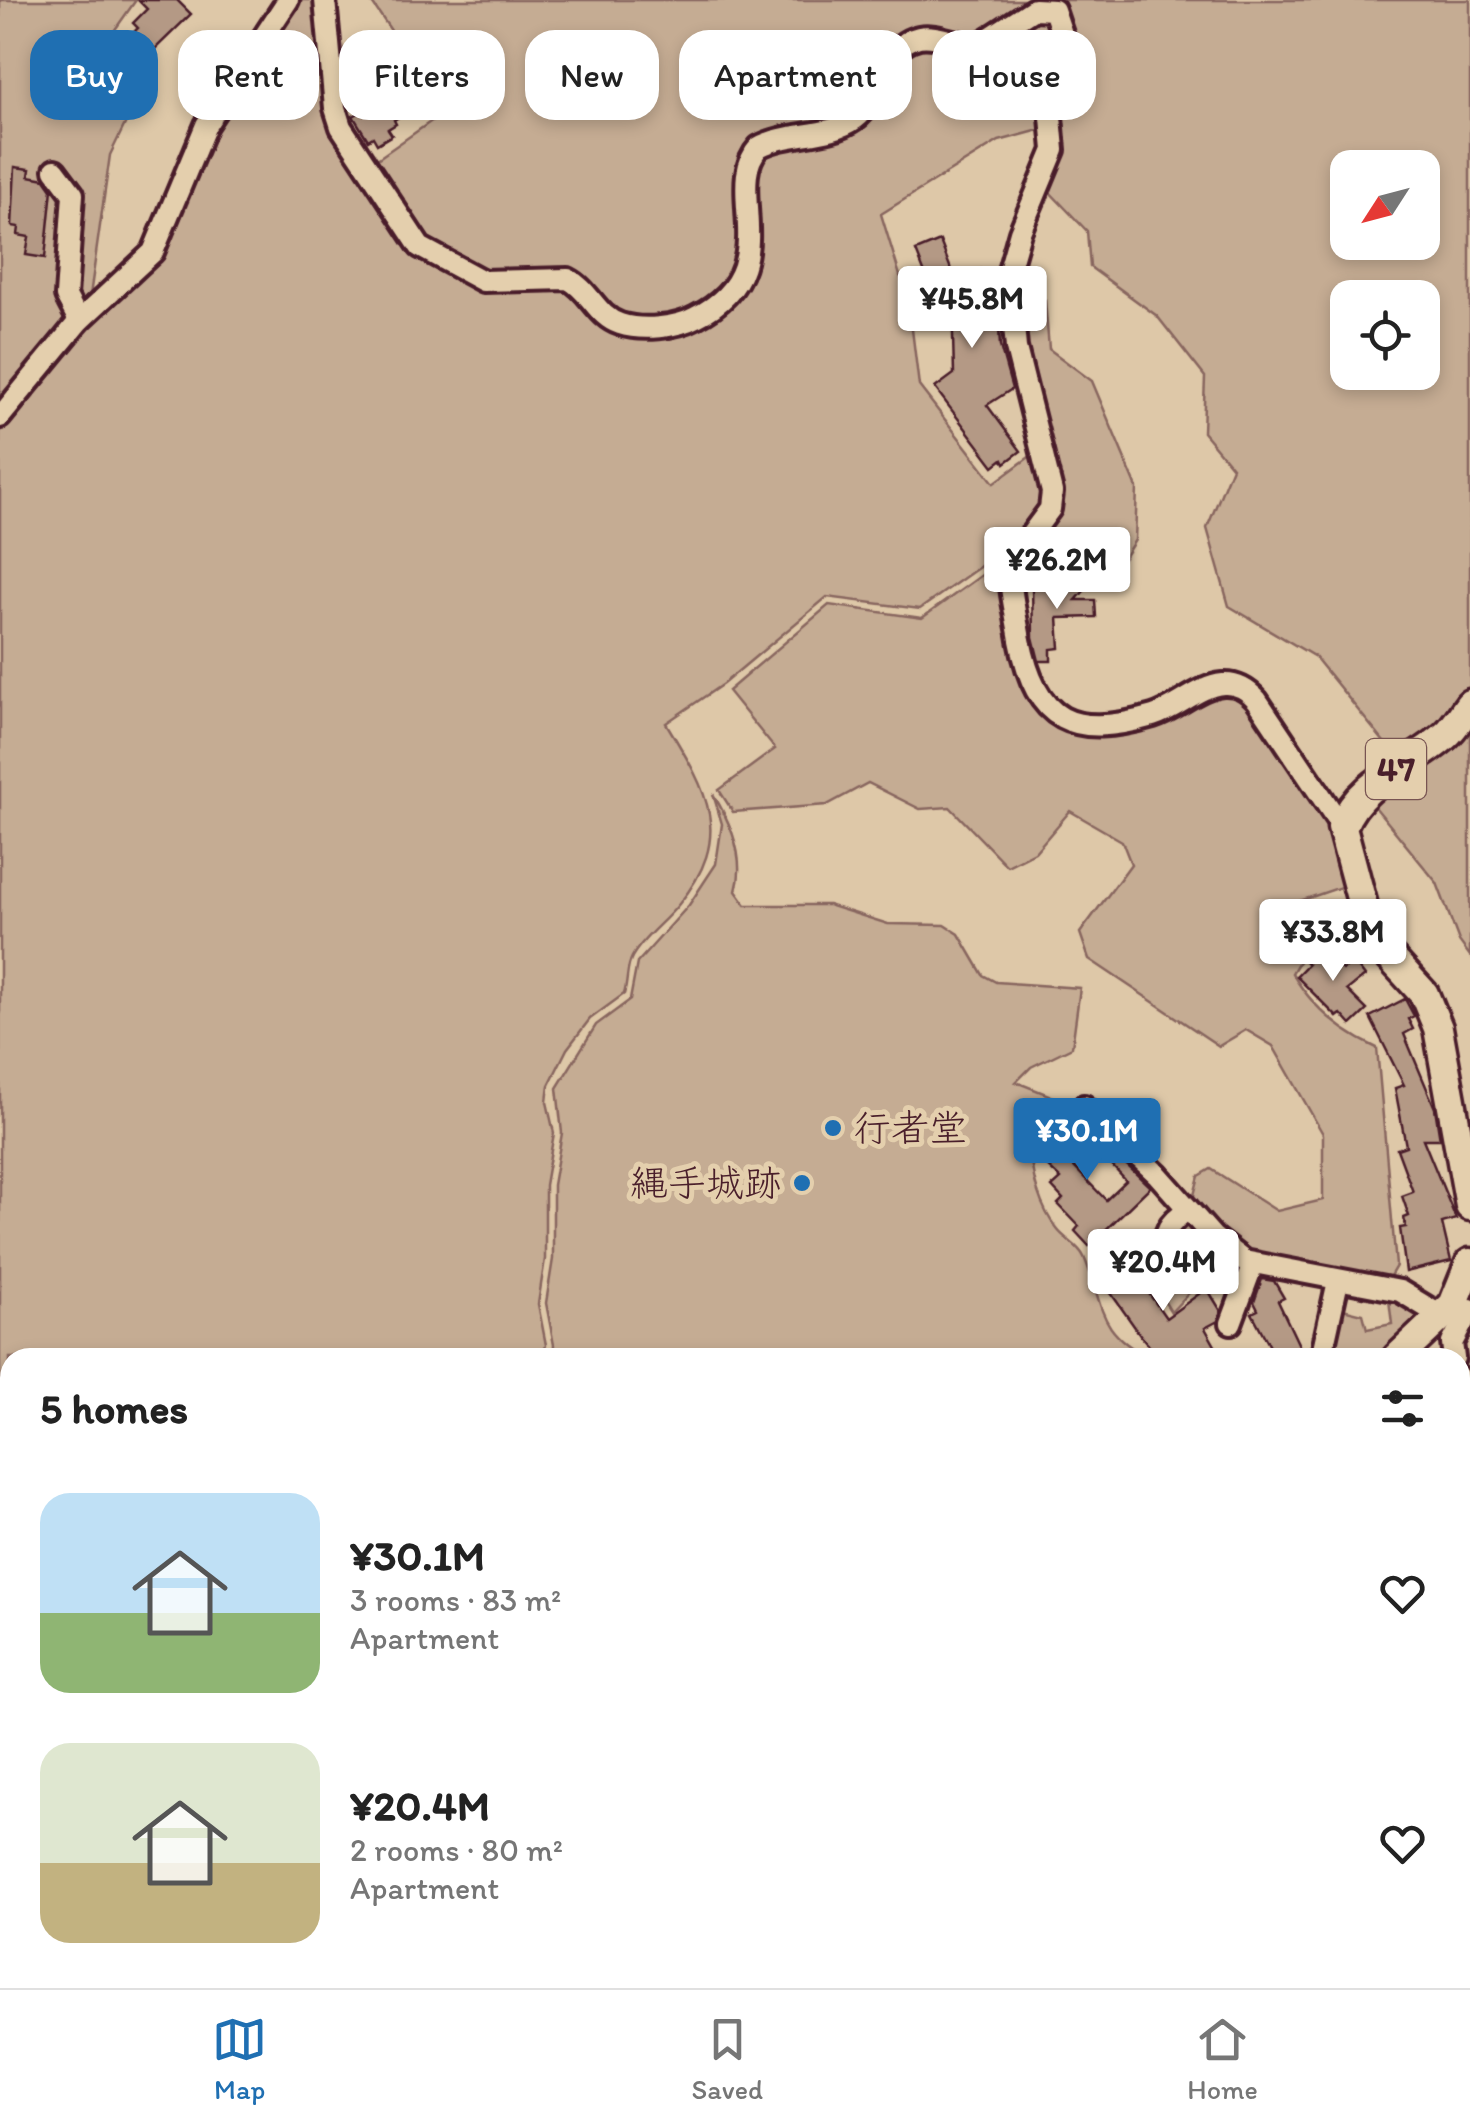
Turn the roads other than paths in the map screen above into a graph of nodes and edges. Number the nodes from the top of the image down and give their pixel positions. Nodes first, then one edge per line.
1 (288, 0) edge
2 (325, 0) edge
3 (55, 170) dead end
4 (79, 321) junction
5 (0, 417) edge
6 (1470, 704) edge
7 (1342, 827) junction
8 (1084, 1106) dead end
9 (1470, 1206) edge
10 (1188, 1210) junction
11 (1166, 1254) dead end
12 (1470, 1263) edge
13 (1253, 1264) junction
14 (1338, 1281) junction
15 (1457, 1313) edge
16 (1231, 1324) dead end
17 (1323, 1348) edge
18 (1410, 1348) edge
19 (1453, 1348) edge

1 - 4 street
2 - 7 street
3 - 4 street
4 - 5 street
6 - 7 main road, 47
7 - 9 main road, 47
8 - 10 street
10 - 11 street
10 - 13 street
12 - 15 main road
13 - 14 street
13 - 16 street
14 - 15 street
14 - 17 street
15 - 18 main road
15 - 19 street

